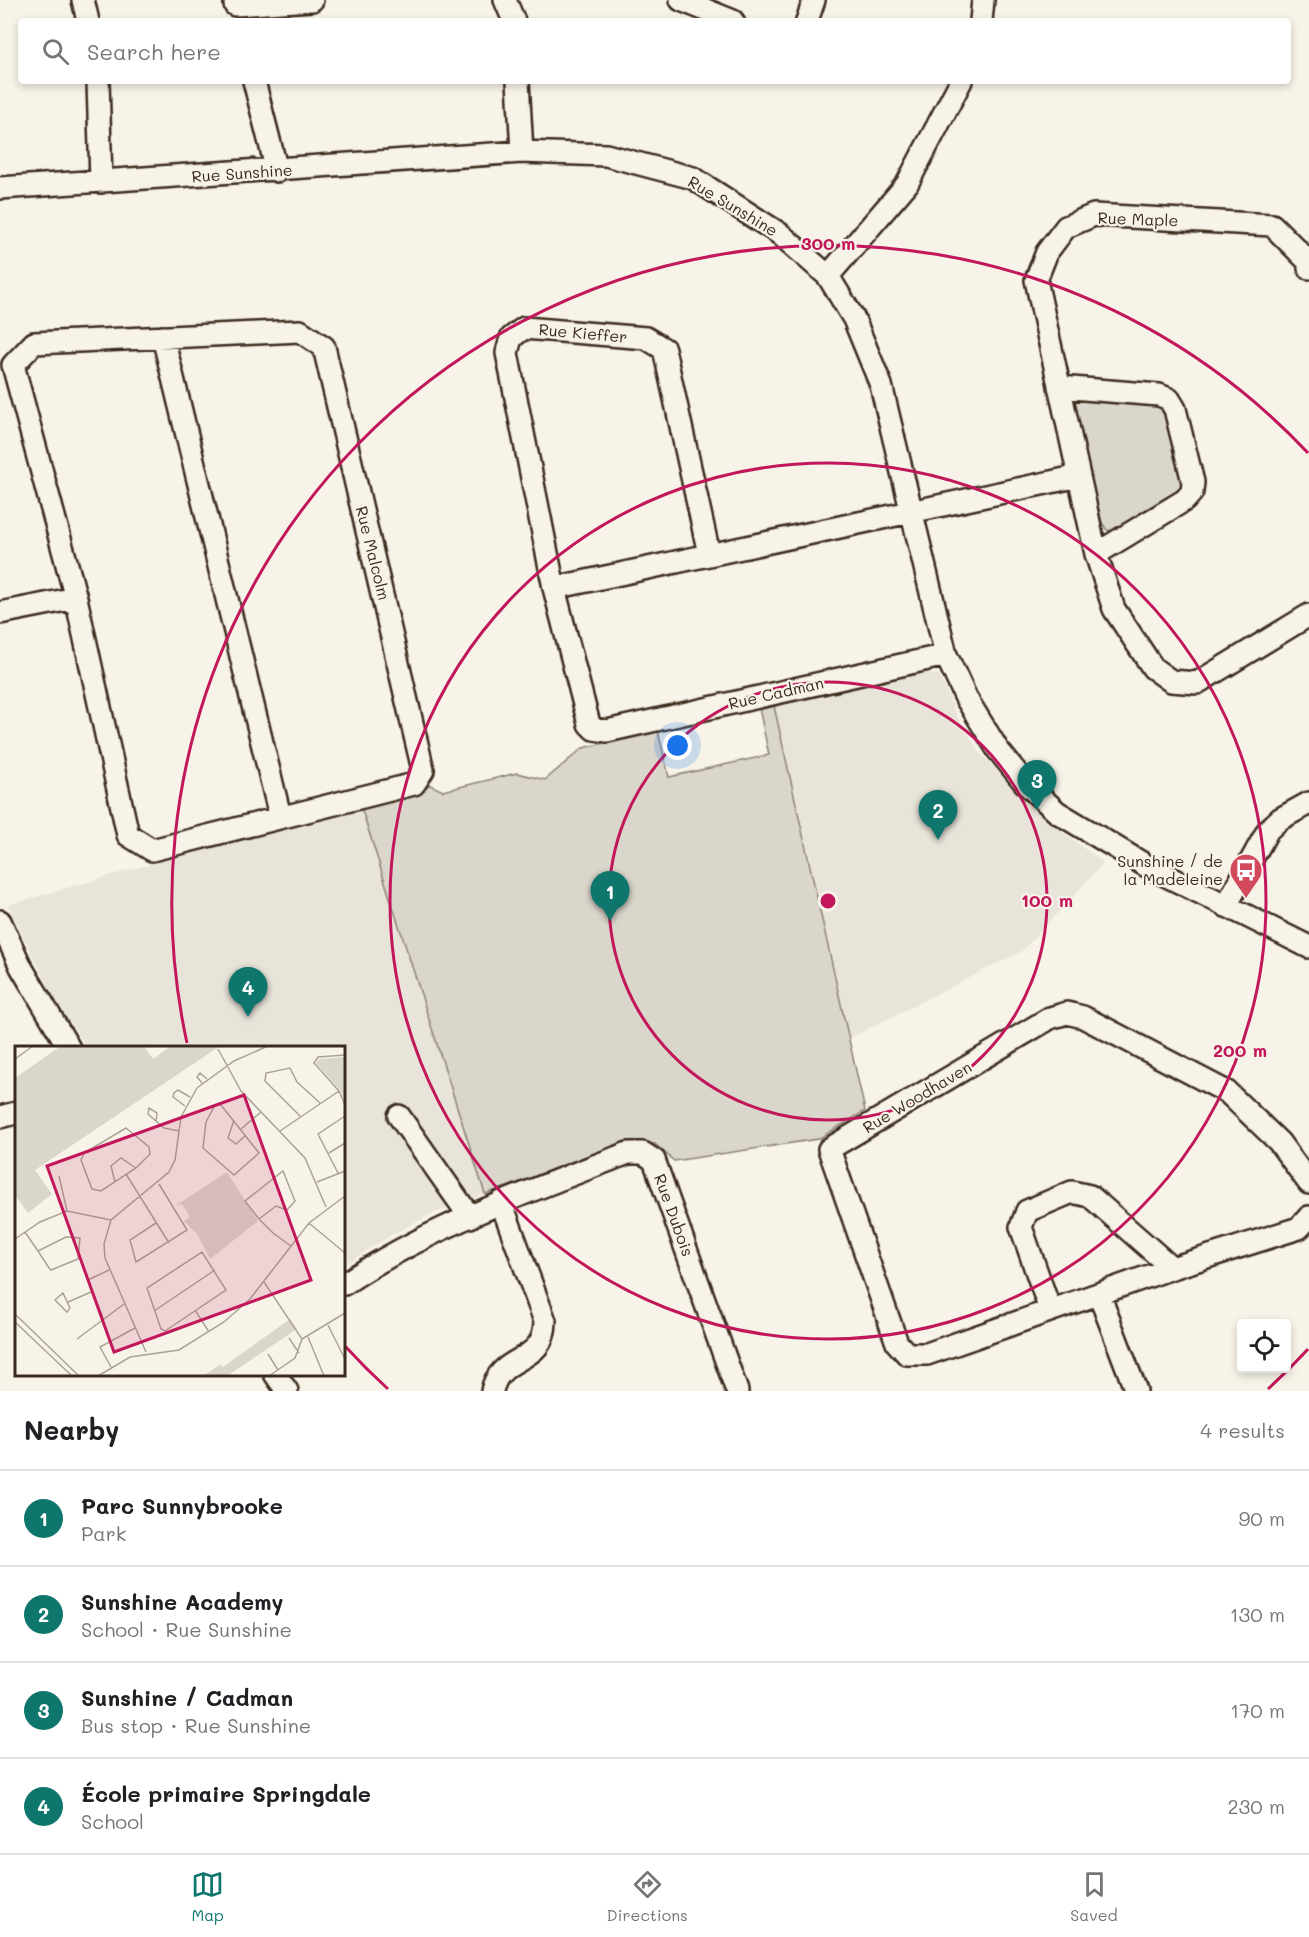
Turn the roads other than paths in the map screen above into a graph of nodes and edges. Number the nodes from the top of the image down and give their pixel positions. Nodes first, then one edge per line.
1 (83, 0) edge
2 (312, 0) edge
3 (505, 0) edge
4 (681, 0) edge
5 (814, 0) edge
6 (983, 0) edge
7 (236, 9) edge
8 (87, 18) edge
9 (513, 18) edge
10 (726, 18) edge
11 (808, 18) edge
12 (981, 18) edge
13 (98, 84) edge
14 (255, 84) edge
15 (518, 84) edge
16 (959, 84) edge
17 (522, 152) junction
18 (277, 171) junction
19 (101, 182) junction
20 (0, 188) edge
21 (1309, 268) edge
22 (828, 276) junction
23 (163, 337) junction
24 (1059, 387) junction
25 (1079, 476) junction
26 (911, 512) junction
27 (710, 554) junction
28 (1096, 554) junction
29 (554, 588) junction
30 (76, 598) junction
31 (0, 613) edge
32 (1309, 615) edge
33 (946, 656) junction
34 (607, 731) joint
35 (1309, 803) edge
36 (280, 816) junction
37 (1227, 906) junction
38 (0, 921) edge
39 (1309, 947) edge
40 (68, 1046) edge
41 (15, 1113) edge
42 (399, 1116) dead end
43 (0, 1117) edge
44 (1309, 1183) edge
45 (501, 1202) junction
46 (470, 1217) junction
47 (1309, 1217) edge
48 (1172, 1268) junction
49 (345, 1283) edge
50 (1099, 1294) junction
51 (1050, 1310) junction
52 (277, 1376) edge
53 (287, 1391) edge
54 (492, 1391) edge
55 (737, 1391) edge
56 (1136, 1391) edge

1 - 8 street
2 - 7 street
3 - 9 street
4 - 10 street
5 - 11 street
6 - 12 street
13 - 19 street
14 - 18 street
15 - 17 street
16 - 22 street
17 - 18 street, Rue Sunshine
17 - 22 street, Rue Sunshine
18 - 19 street, Rue Sunshine
19 - 20 street, Rue Sunshine
21 - 24 street, Rue Maple
22 - 26 street, Rue Sunshine
23 - 30 street, Rue Malcolm
23 - 36 street
23 - 36 street, Rue Malcolm
24 - 25 street, Rue Maple
24 - 28 street
25 - 26 street
25 - 28 street, Rue Maple
26 - 27 street
26 - 33 street, Rue Sunshine
27 - 29 street
27 - 29 street, Rue Kieffer
28 - 32 street, Rue Maple
29 - 34 street, Rue Kieffer
30 - 31 street
30 - 36 street, Rue Malcolm
33 - 34 street, Rue Cadman
33 - 37 street, Rue Sunshine
35 - 37 street
37 - 39 street, Rue Sunshine
38 - 40 street
41 - 43 street
42 - 46 street
44 - 51 street, Rue Woodhaven
45 - 46 street, Rue Dubois
45 - 54 street
45 - 55 street, Rue Dubois
46 - 49 street, Rue Dubois
47 - 48 street, Rue Woodhaven
48 - 50 street, Rue Woodhaven
48 - 51 street
50 - 51 street, Rue Woodhaven
50 - 56 street
52 - 53 street

